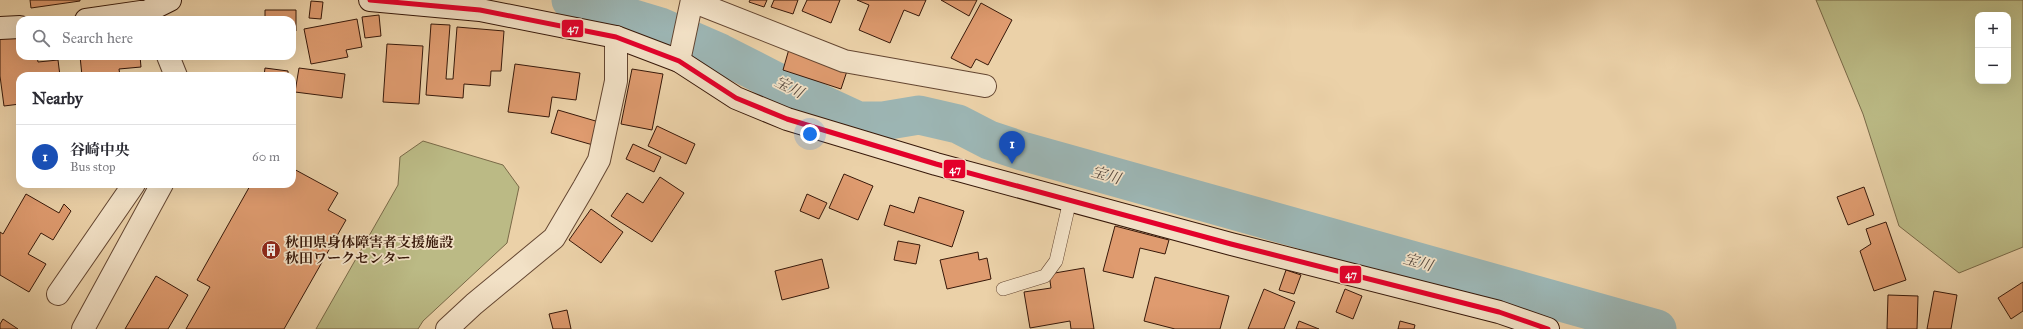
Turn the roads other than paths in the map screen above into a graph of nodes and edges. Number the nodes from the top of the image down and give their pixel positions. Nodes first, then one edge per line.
1 (170, 0) edge
2 (370, 0) edge
3 (690, 6) edge
4 (150, 16) edge
5 (16, 27) edge
6 (0, 28) edge
7 (616, 37) junction
8 (679, 55) junction
9 (170, 60) edge
10 (174, 72) edge
11 (985, 86) dead end
12 (131, 188) edge
13 (160, 188) edge
14 (1070, 200) junction
15 (1003, 289) dead end
16 (58, 294) dead end
17 (83, 329) edge
18 (447, 329) edge
19 (1548, 329) edge

1 - 4 street
2 - 7 street
3 - 8 street
3 - 11 street
5 - 6 street
7 - 8 street
7 - 18 street
8 - 14 street
9 - 10 street
12 - 16 street
13 - 17 street
14 - 15 lane
14 - 19 street

